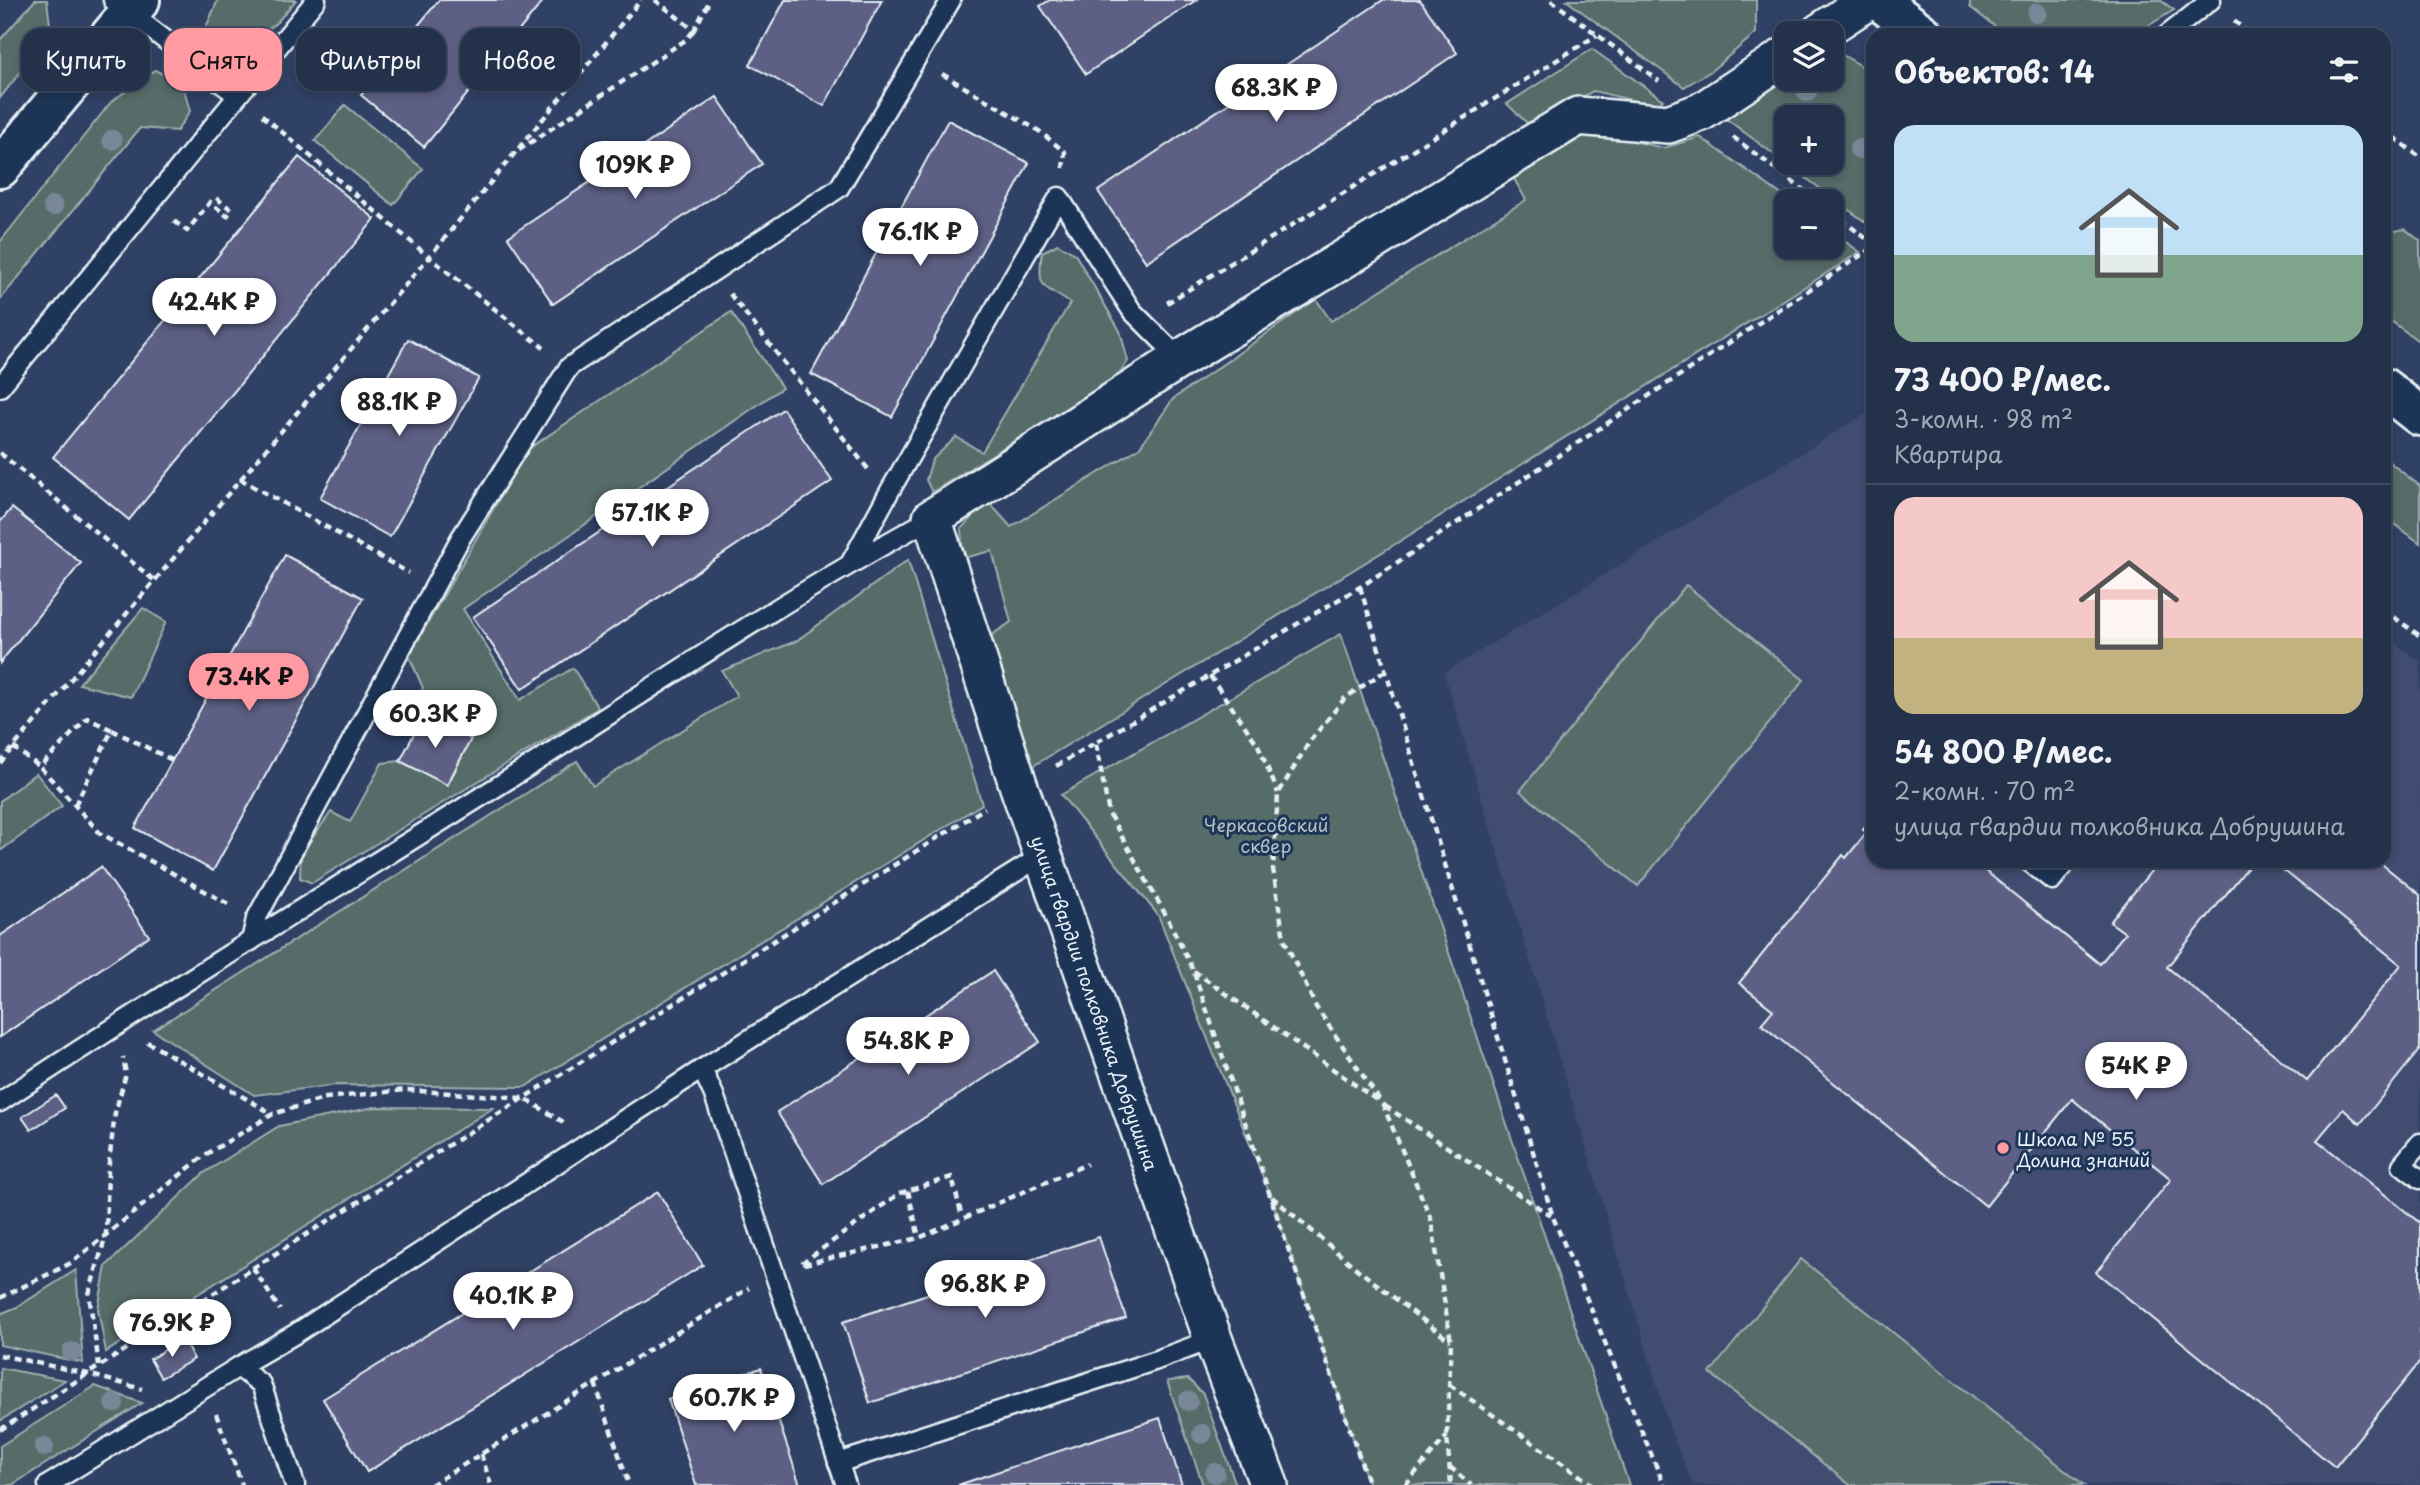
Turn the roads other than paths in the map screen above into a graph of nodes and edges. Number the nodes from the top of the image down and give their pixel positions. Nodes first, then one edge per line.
1 (316, 0) edge
2 (951, 0) edge
3 (1869, 0) edge
4 (1878, 0) edge
5 (2211, 0) edge
6 (127, 4) edge
7 (1837, 21) edge
8 (1915, 28) edge
9 (2177, 28) edge
10 (1774, 64) edge
11 (237, 95) junction
12 (0, 168) edge
13 (1180, 359) junction
14 (0, 387) edge
15 (2391, 393) edge
16 (2420, 416) edge
17 (932, 518) junction
18 (851, 562) junction
19 (1043, 855) junction
20 (2037, 868) edge
21 (2061, 868) edge
22 (251, 942) junction
23 (702, 1069) junction
24 (0, 1102) edge
25 (2420, 1143) edge
26 (2420, 1179) edge
27 (1213, 1339) junction
28 (239, 1367) junction
29 (838, 1463) junction
30 (48, 1485) edge
31 (295, 1485) edge
32 (846, 1485) edge
33 (1269, 1485) edge

1 - 11 lane
2 - 22 lane
3 - 7 street
4 - 8 street
5 - 9 lane
6 - 11 lane
6 - 12 street
10 - 13 street
11 - 14 lane
13 - 17 street
13 - 18 lane
15 - 16 street
17 - 18 lane
17 - 19 street, улица гвардии полковника Добрушина
18 - 22 lane
19 - 23 lane
19 - 27 street, улица гвардии полковника Добрушина
20 - 21 lane
22 - 24 lane
23 - 28 lane
23 - 29 lane
25 - 26 lane
27 - 29 lane
27 - 33 street, улица гвардии полковника Добрушина
28 - 30 lane
28 - 31 lane
29 - 32 lane

